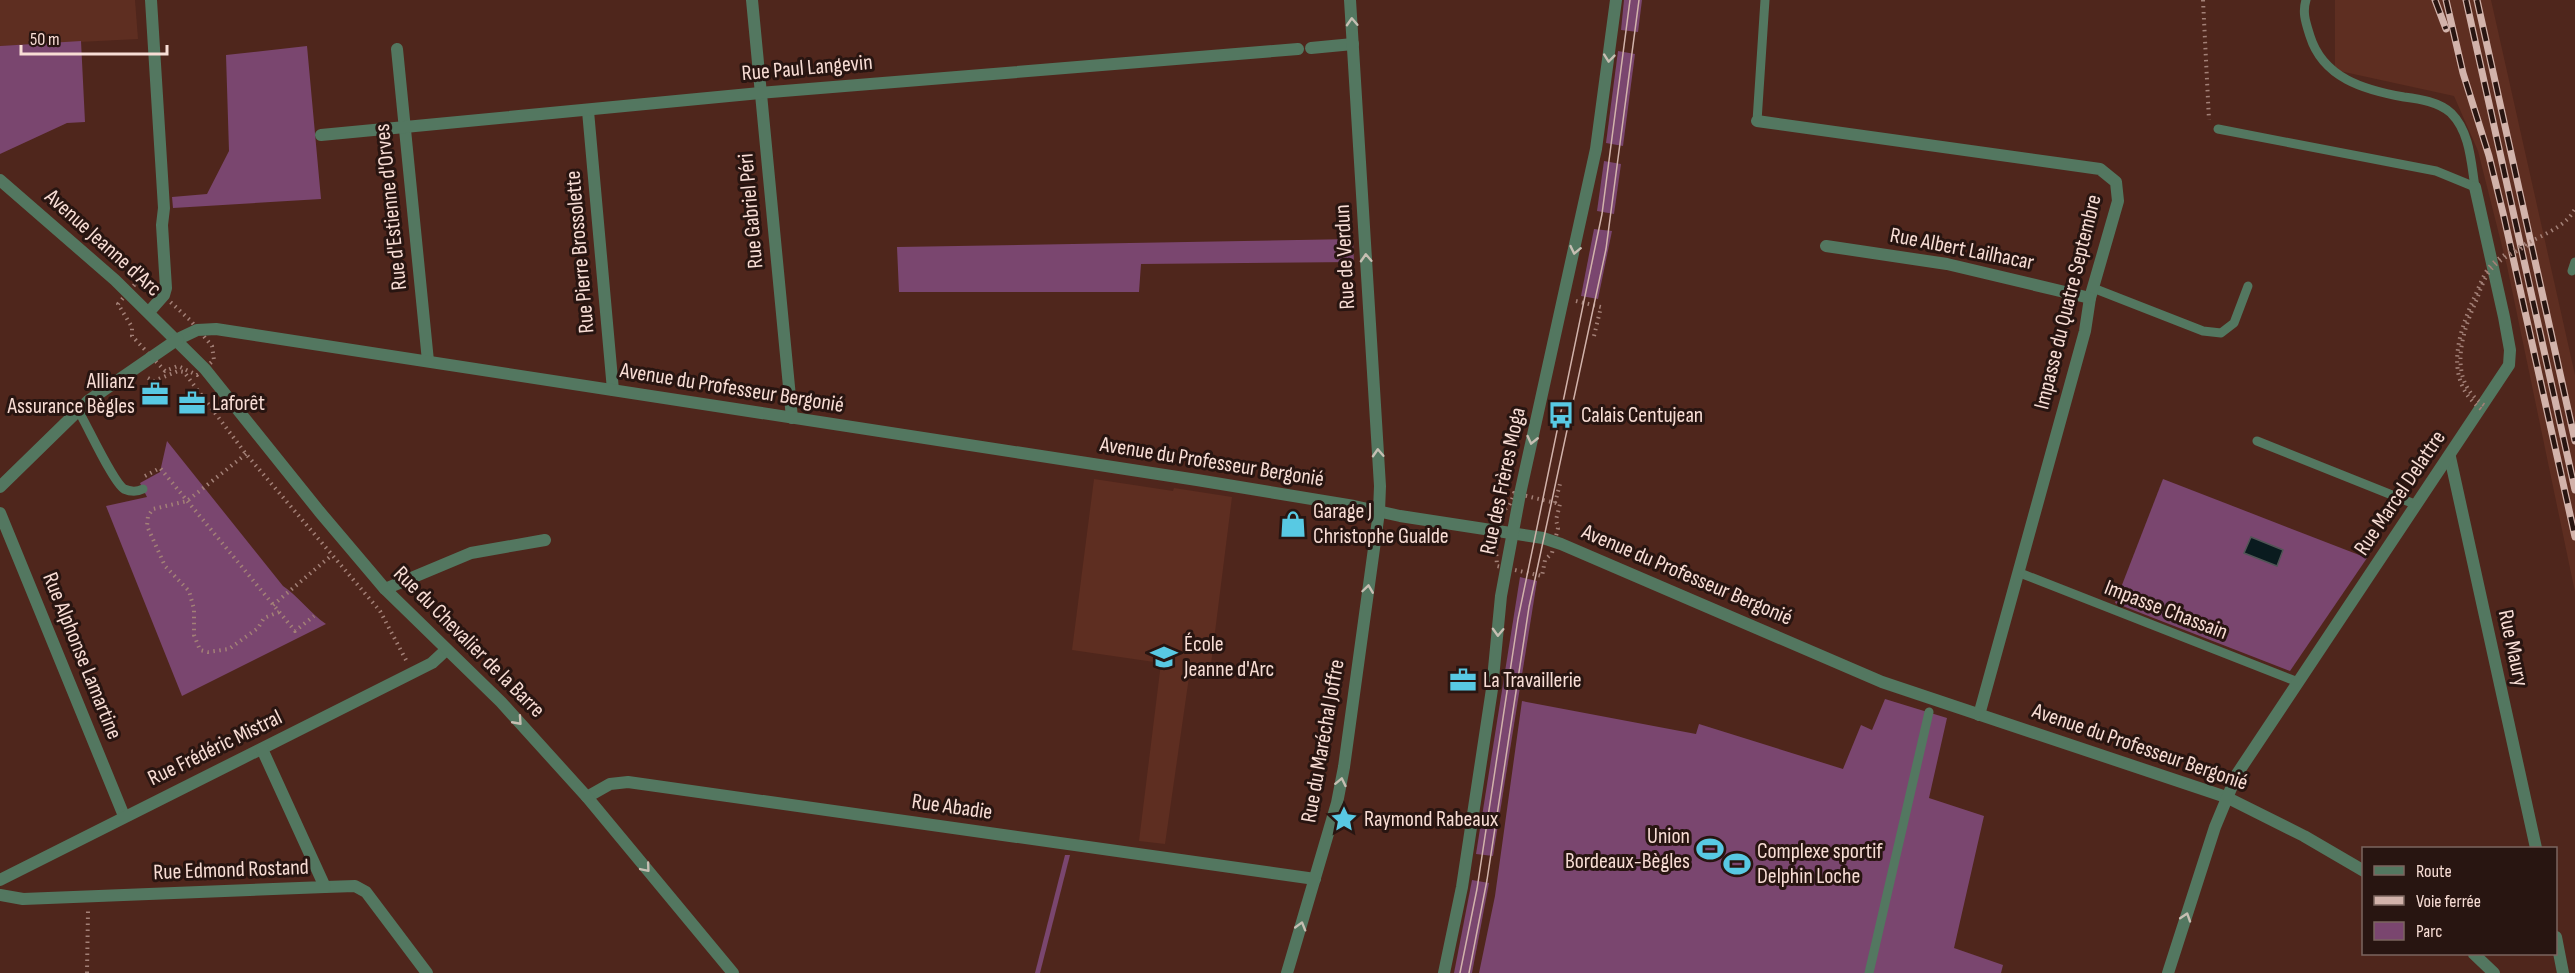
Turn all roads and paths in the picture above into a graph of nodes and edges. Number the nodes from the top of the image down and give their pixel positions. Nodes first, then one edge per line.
1 (151, 0) edge
2 (752, 0) edge
3 (1350, 0) edge
4 (1616, 0) edge
5 (1765, 0) edge
6 (2203, 0) edge
7 (2306, 0) edge
8 (1353, 44) junction
9 (1311, 48) dead end
10 (397, 49) dead end
11 (1298, 49) dead end
12 (760, 93) junction
13 (588, 111) junction
14 (1757, 121) joint
15 (404, 127) junction
16 (2218, 129) joint
17 (321, 135) dead end
18 (0, 180) edge
19 (2475, 187) junction
20 (2575, 209) edge
21 (2575, 214) edge
22 (1826, 246) dead end
23 (2248, 286) dead end
24 (2091, 293) junction
25 (1564, 298) junction
26 (149, 312) junction
27 (1594, 336) dead end
28 (177, 339) junction
29 (428, 362) junction
30 (132, 369) junction
31 (613, 390) junction
32 (2482, 407) junction
33 (78, 410) junction
34 (792, 418) junction
35 (2256, 441) dead end
36 (246, 454) junction
37 (2450, 457) junction
38 (1561, 480) dead end
39 (140, 485) joint
40 (0, 487) edge
41 (187, 501) junction
42 (1555, 503) dead end
43 (2417, 505) junction
44 (1378, 512) junction
45 (0, 513) edge
46 (1514, 533) junction
47 (545, 540) dead end
48 (332, 554) junction
49 (2020, 573) junction
50 (385, 589) junction
51 (273, 605) junction
52 (279, 612) junction
53 (315, 615) dead end
54 (446, 650) junction
55 (413, 673) junction
56 (2298, 682) junction
57 (1929, 712) dead end
58 (1979, 715) junction
59 (261, 749) junction
60 (587, 797) junction
61 (2226, 797) junction
62 (124, 816) junction
63 (2536, 847) edge
64 (2362, 870) edge
65 (1315, 879) junction
66 (0, 880) edge
67 (325, 887) junction
68 (0, 895) edge
69 (88, 896) junction
70 (2557, 942) edge
71 (2475, 955) edge
72 (87, 973) edge
73 (427, 973) edge
74 (733, 973) edge
75 (1287, 973) edge
76 (1444, 973) edge
77 (1869, 973) edge
78 (2168, 973) edge
79 (2494, 973) edge
80 (2564, 973) edge

1 - 26 street
2 - 12 street, Rue Gabriel Péri
8 -> 3 street, Rue de Verdun
4 -> 25 street, Rue des Frères Moga
5 - 14 lane
6 - 16 path
7 - 19 lane
8 - 9 street
44 -> 8 street, Rue de Verdun
10 - 15 street, Rue d'Estienne d'Orves
11 - 12 street, Rue Paul Langevin
12 - 13 street, Rue Paul Langevin
12 - 34 street, Rue Gabriel Péri
13 - 15 street, Rue Paul Langevin
13 - 31 street, Rue Pierre Brossolette
14 - 24 street, Impasse du Quatre Septembre
15 - 17 street, Rue Paul Langevin
15 - 29 street, Rue d'Estienne d'Orves
16 - 19 lane
18 - 26 street, Avenue Jeanne d'Arc
19 - 32 street, Rue Marcel Delattre
20 - 32 path, bridge
21 - 32 path, bridge
22 - 24 street, Rue Albert Lailhacar
23 - 24 lane
24 - 49 street, Impasse du Quatre Septembre
25 - 27 path
25 -> 46 street, Rue des Frères Moga
26 - 28 street, Avenue Jeanne d'Arc
28 - 29 street, Avenue du Professeur Bergonié
28 - 30 street, Avenue du Professeur Bergonié
28 - 50 street, Rue du Chevalier de la Barre
29 - 31 street, Avenue du Professeur Bergonié
30 - 33 street, Avenue du Professeur Bergonié
30 - 36 path
31 - 34 street, Avenue du Professeur Bergonié
32 - 37 street, Rue Marcel Delattre
33 - 39 lane
33 - 40 street, Avenue du Professeur Bergonié
34 - 44 street, Avenue du Professeur Bergonié
35 - 43 lane
36 - 41 path
36 - 48 path
37 - 43 street, Rue Marcel Delattre
37 - 63 street, Rue Maury
38 - 42 path
39 - 41 path
41 - 51 path
41 - 52 path
43 - 56 street, Rue Marcel Delattre
44 - 46 street, Avenue du Professeur Bergonié
65 -> 44 street, Rue du Maréchal Joffre
45 - 62 street, Rue Alphonse Lamartine
46 - 58 street, Avenue du Professeur Bergonié
46 -> 76 street, Rue des Frères Moga
47 - 50 street
48 - 51 path
48 - 55 path
49 - 56 lane, Impasse Chassain
49 - 58 street, Impasse du Quatre Septembre
50 - 54 street, Rue du Chevalier de la Barre
51 - 52 path
52 - 53 path
54 - 55 street, Rue Frédéric Mistral
54 -> 60 street, Rue du Chevalier de la Barre
55 - 59 street, Rue Frédéric Mistral
56 - 61 street, Rue Marcel Delattre
57 - 77 lane
58 - 61 street, Avenue du Professeur Bergonié
59 - 62 street, Rue Frédéric Mistral
59 - 67 street, Rue Edmond Rostand
60 - 65 street, Rue Abadie
60 -> 74 street, Rue du Chevalier de la Barre
61 - 64 street, Avenue du Professeur Bergonié
78 -> 61 street, Rue Marcel Delattre
62 - 66 street, Rue Frédéric Mistral
75 -> 65 street, Rue du Maréchal Joffre
67 - 69 street, Rue Edmond Rostand
67 - 73 street
68 - 69 street, Rue Edmond Rostand
69 - 72 path
70 - 80 street
71 - 79 street

